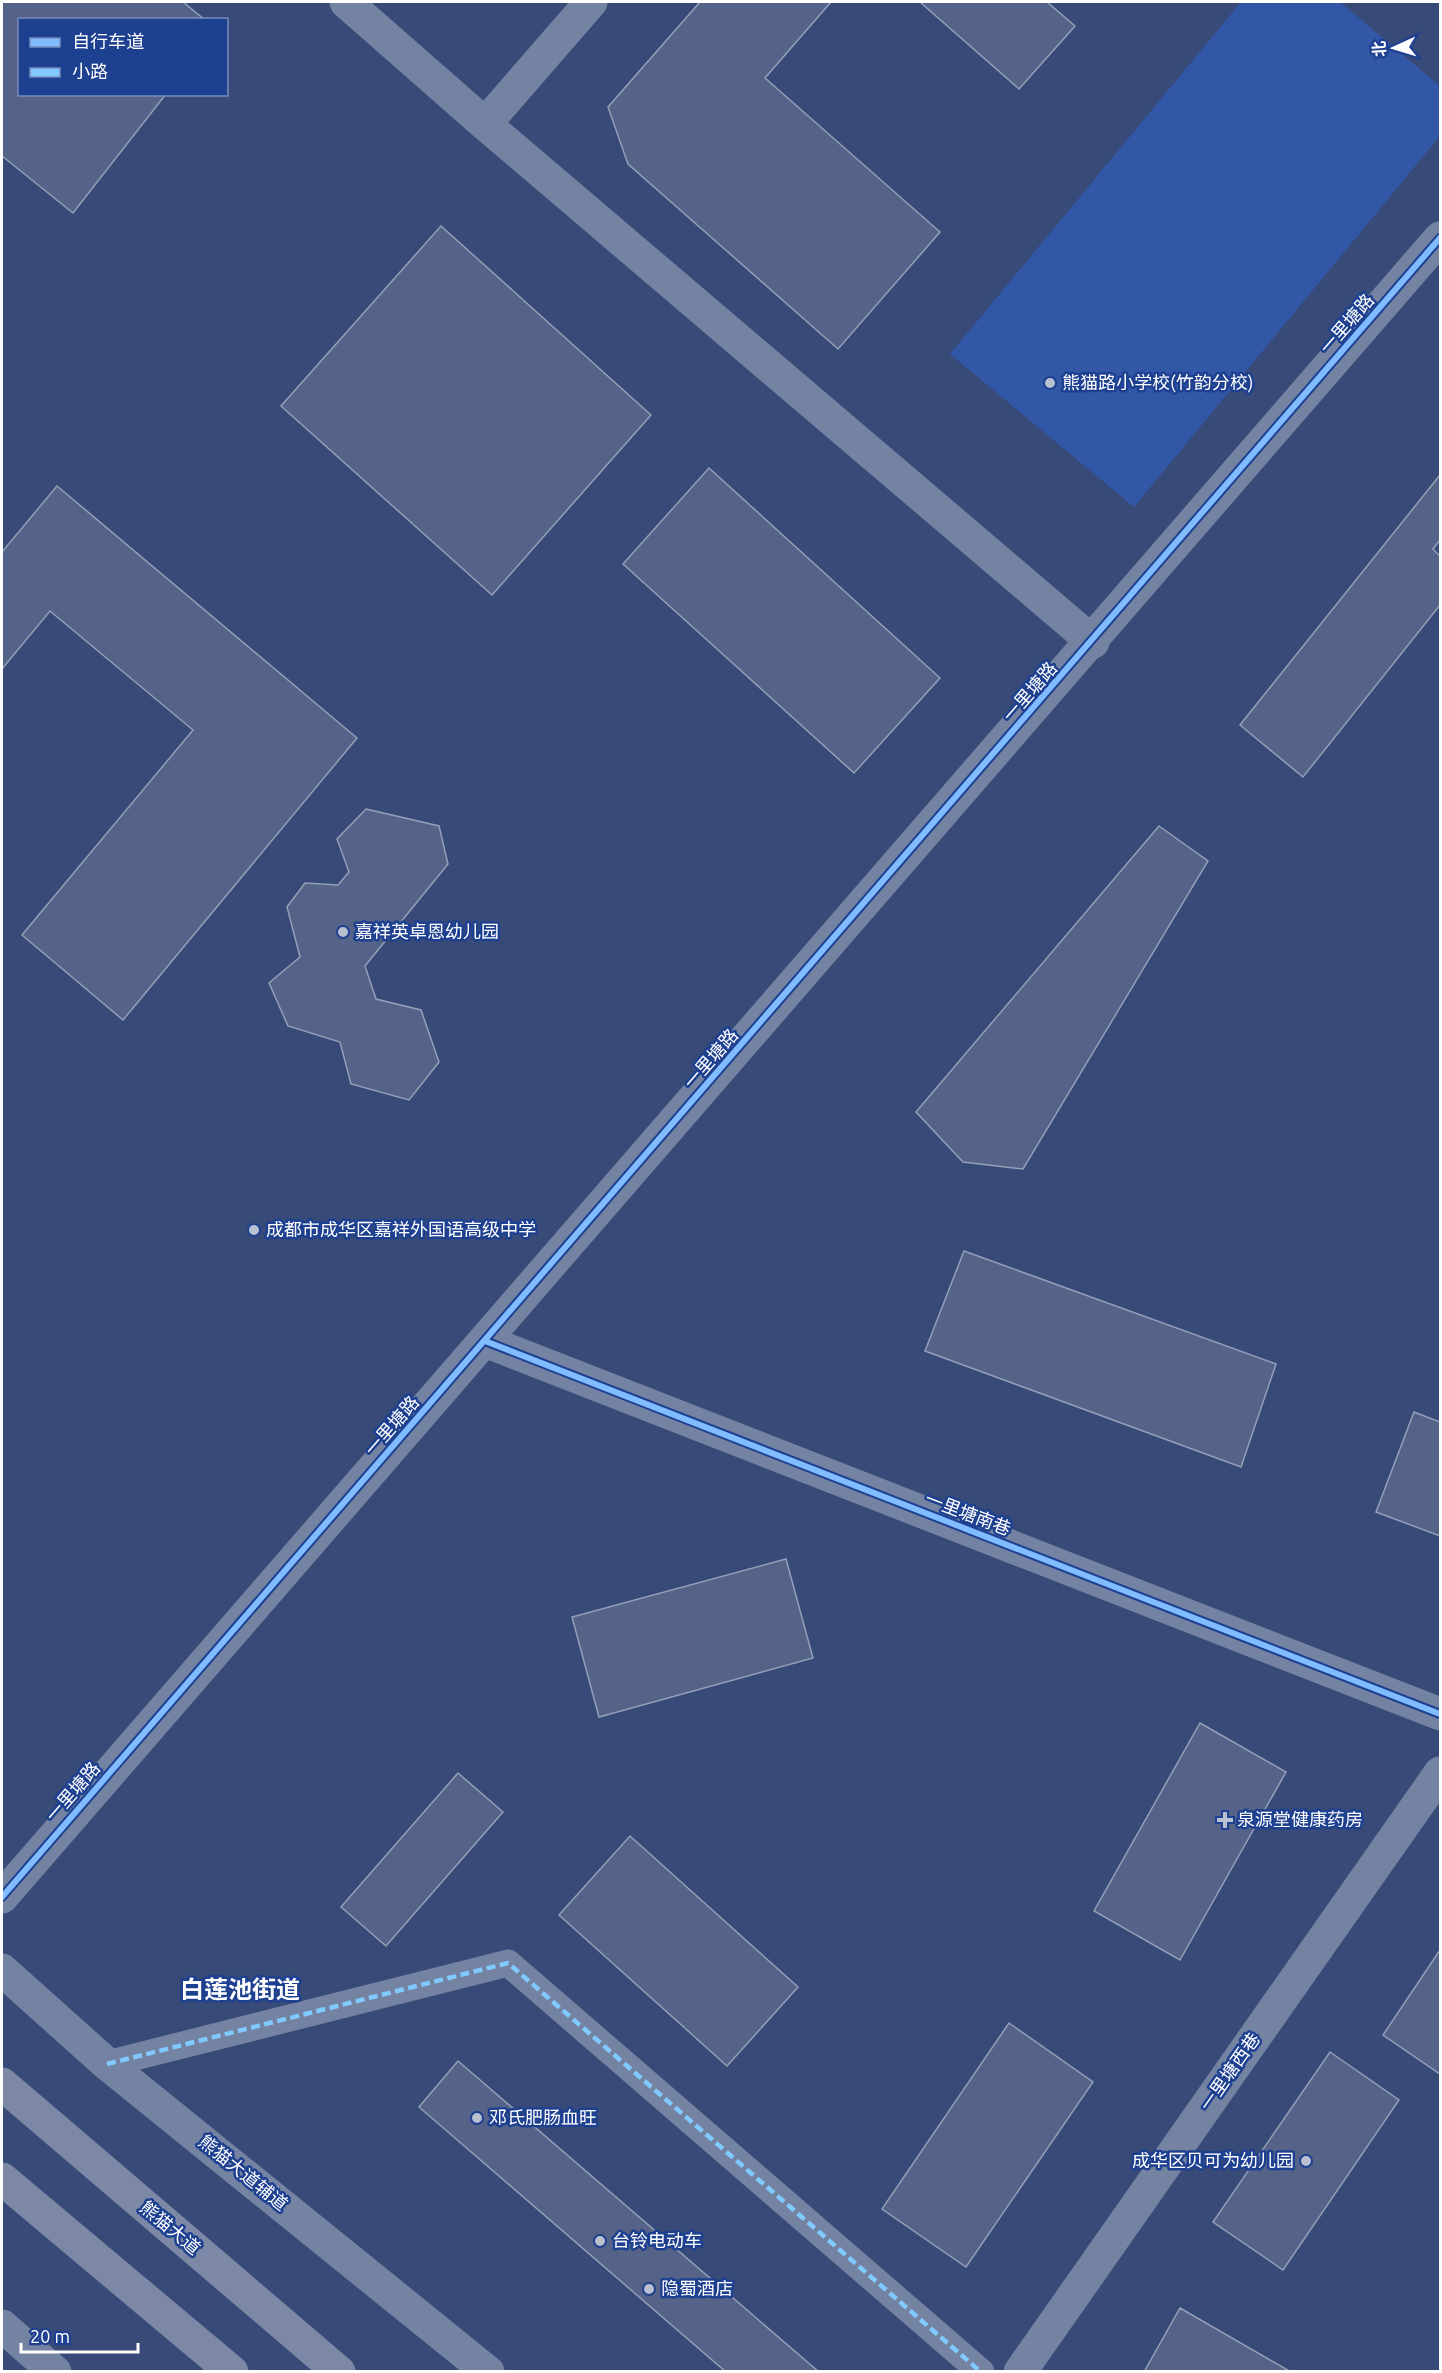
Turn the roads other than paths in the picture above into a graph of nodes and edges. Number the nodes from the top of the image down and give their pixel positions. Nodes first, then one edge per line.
1 (346, 2) edge
2 (591, 2) edge
3 (485, 124) junction
4 (1440, 238) edge
5 (1093, 642) junction
6 (485, 1341) junction
7 (1440, 1714) edge
8 (1440, 1773) edge
9 (2, 1897) edge
10 (2, 1970) edge
11 (107, 2064) junction
12 (2, 2084) edge
13 (2, 2179) edge
14 (2, 2326) edge
15 (55, 2372) edge
16 (232, 2372) edge
17 (339, 2372) edge
18 (488, 2372) edge
19 (981, 2372) edge
20 (1020, 2372) edge

1 - 3 street
2 - 3 street
3 - 5 street
4 - 5 street, 一里塘路
5 - 6 street, 一里塘路
6 - 7 street, 一里塘南巷
6 - 9 street, 一里塘路
8 - 20 street, 一里塘西巷
10 - 11 street, 熊猫大道辅道
11 - 18 street, 熊猫大道辅道
11 - 19 street
12 - 17 main road, 熊猫大道
13 - 16 main road
14 - 15 street

